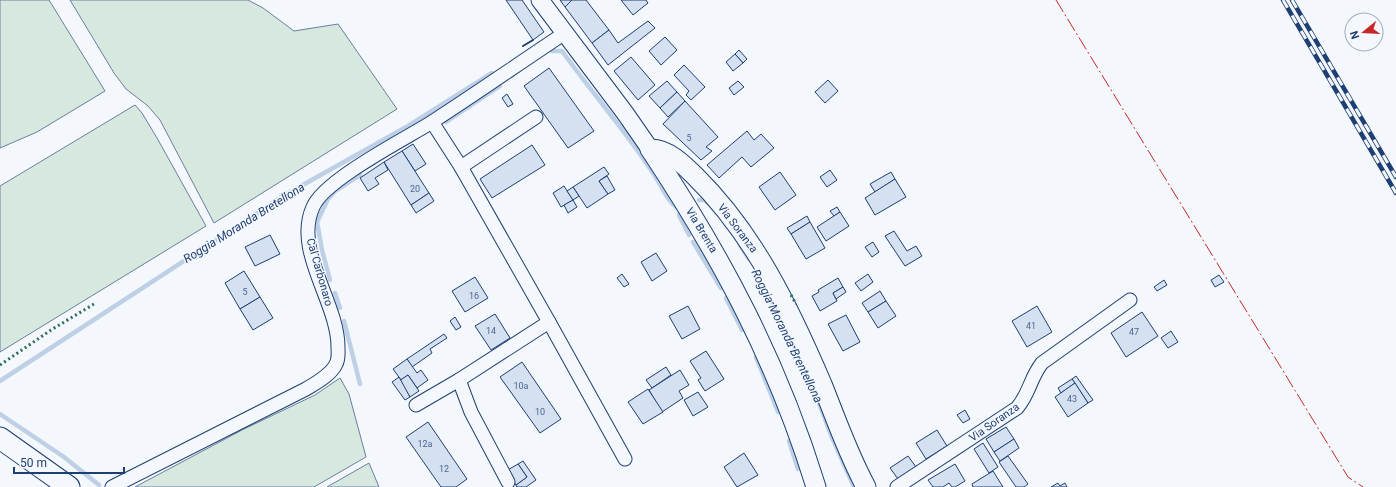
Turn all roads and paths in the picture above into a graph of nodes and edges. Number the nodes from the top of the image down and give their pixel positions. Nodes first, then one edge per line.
1 (540, 0) edge
2 (565, 33) junction
3 (536, 117) dead end
4 (432, 122) junction
5 (650, 149) junction
6 (461, 167) junction
7 (1130, 300) dead end
8 (549, 322) junction
9 (459, 380) junction
10 (416, 405) dead end
11 (0, 438) edge
12 (625, 459) dead end
13 (508, 482) dead end
14 (68, 487) edge
15 (112, 487) edge
16 (816, 487) edge
17 (866, 487) edge
18 (897, 487) edge

1 - 2 street, Via Brenta
2 - 4 street, Cal Carbonaro
2 - 5 street, Via Brenta
3 - 6 street
4 - 6 street
4 - 15 street, Cal Carbonaro
5 - 16 main road, Via Brenta
5 - 17 main road, Via Soranza
6 - 8 street
7 - 18 street, Via Soranza
8 - 9 street
8 - 12 street
9 - 10 street
9 - 13 street
11 - 14 main road

